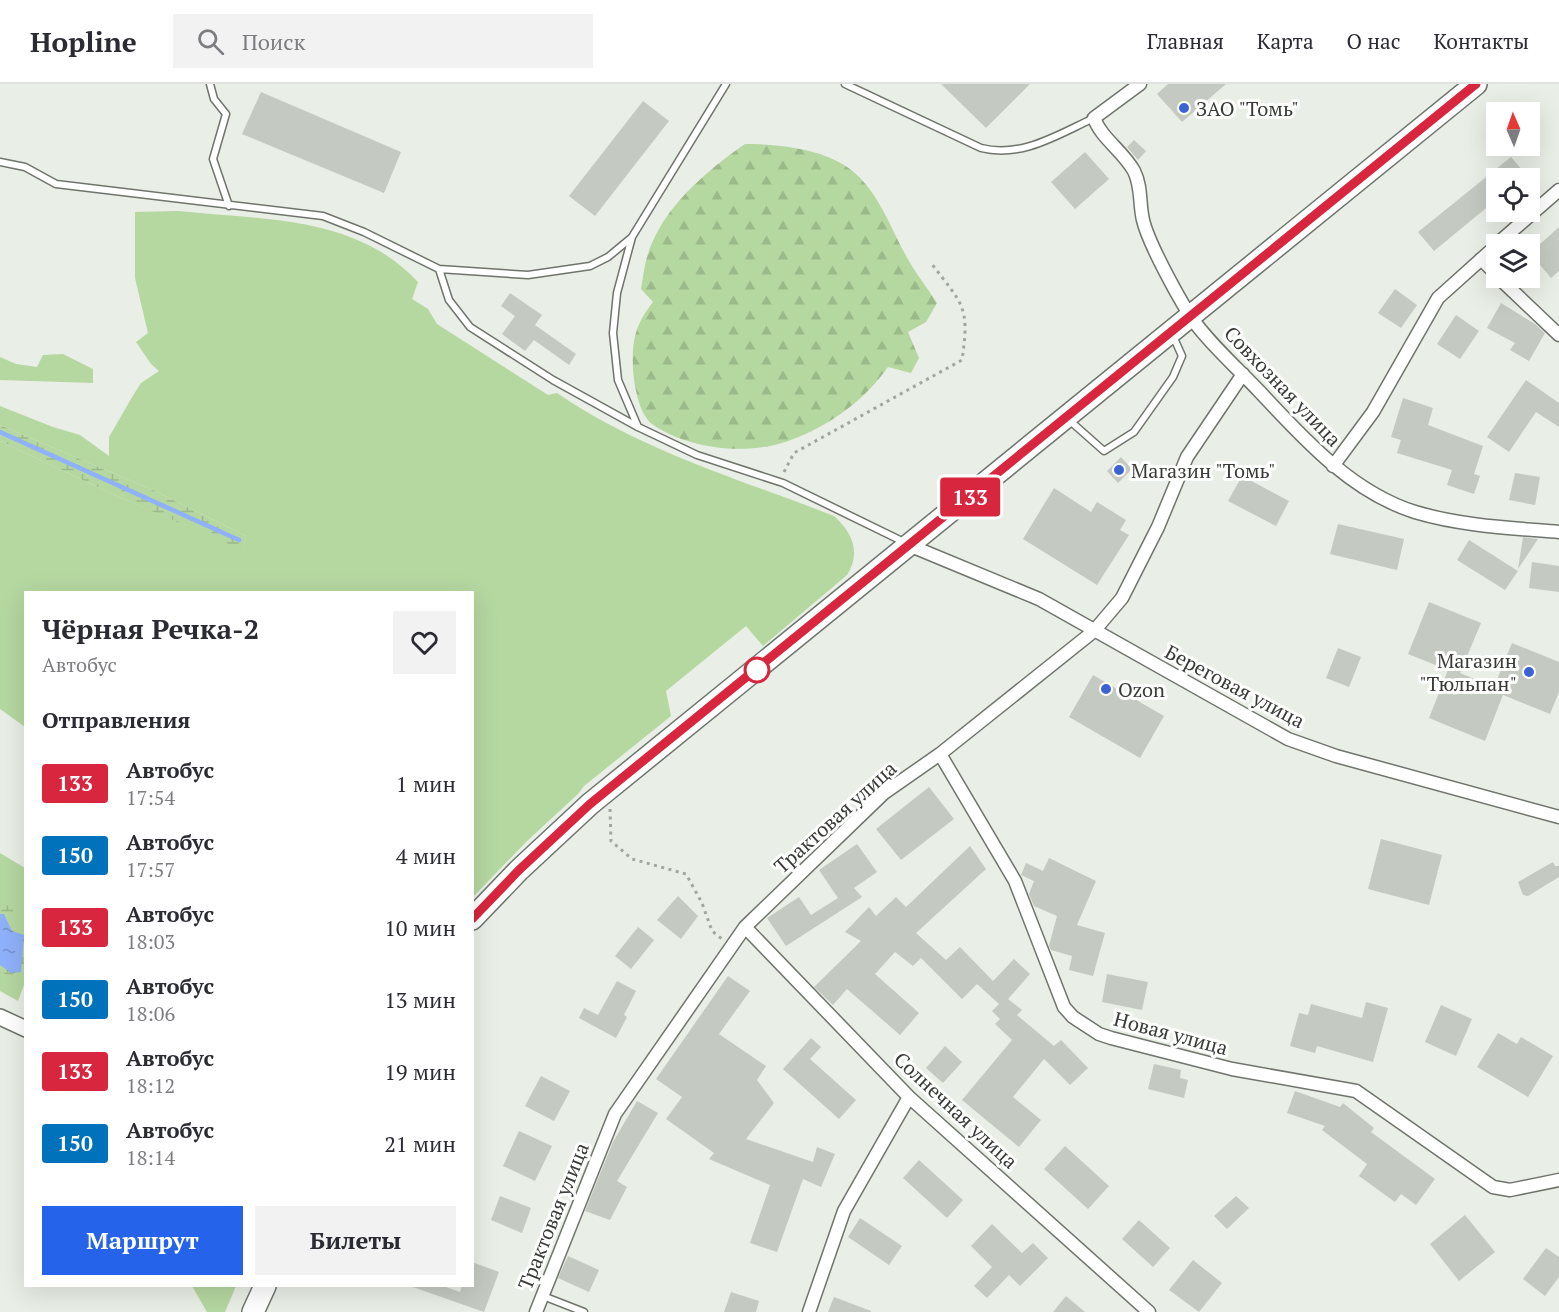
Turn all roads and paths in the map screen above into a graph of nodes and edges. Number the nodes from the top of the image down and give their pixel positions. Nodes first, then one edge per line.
1 (210, 84) edge
2 (726, 84) edge
3 (845, 84) edge
4 (1140, 84) edge
5 (1476, 84) edge
6 (1094, 118) junction
7 (0, 162) edge
8 (1559, 190) edge
9 (229, 206) junction
10 (1509, 234) edge
11 (632, 237) junction
12 (1486, 254) edge
13 (1480, 259) junction
14 (931, 263) dead end
15 (1486, 265) edge
16 (439, 269) junction
17 (1510, 288) edge
18 (1190, 315) junction
19 (1171, 331) junction
20 (1559, 335) edge
21 (1243, 374) junction
22 (1066, 418) junction
23 (638, 427) junction
24 (1333, 466) junction
25 (783, 483) junction
26 (1559, 532) edge
27 (911, 546) junction
28 (1094, 632) junction
29 (940, 754) junction
30 (609, 789) junction
31 (1559, 817) edge
32 (474, 917) edge
33 (745, 927) junction
34 (732, 946) junction
35 (0, 1017) edge
36 (24, 1028) edge
37 (909, 1097) junction
38 (1559, 1180) edge
39 (256, 1287) edge
40 (264, 1287) edge
41 (543, 1296) junction
42 (252, 1312) edge
43 (536, 1312) edge
44 (584, 1312) edge
45 (809, 1312) edge
46 (1149, 1312) edge

1 - 9 lane
2 - 11 lane
3 - 6 lane
4 - 6 street
5 - 18 highway
6 - 18 street, Совхозная улица
7 - 9 lane
8 - 10 street
9 - 16 lane
11 - 16 lane
11 - 23 lane
12 - 13 street
13 - 15 street
13 - 24 street
14 - 25 path
16 - 23 lane
17 - 20 street
18 - 19 highway
18 - 21 street, Совхозная улица
19 - 22 highway
19 - 22 lane
21 - 24 street, Совхозная улица
21 - 28 street, Трактовая улица
22 - 27 highway
23 - 25 lane
24 - 26 street, Совхозная улица
25 - 27 lane
27 - 28 street, Береговая улица
27 - 30 highway
28 - 29 street, Трактовая улица
28 - 31 street, Береговая улица
29 - 33 street, Трактовая улица
29 - 38 street, Новая улица
30 - 32 highway
30 - 34 path
33 - 34 street, Трактовая улица
33 - 37 street, Солнечная улица
34 - 41 street, Трактовая улица
35 - 36 street
37 - 45 street
37 - 46 street, Солнечная улица
39 - 42 street
40 - 42 highway
41 - 43 street, Трактовая улица
41 - 44 lane

